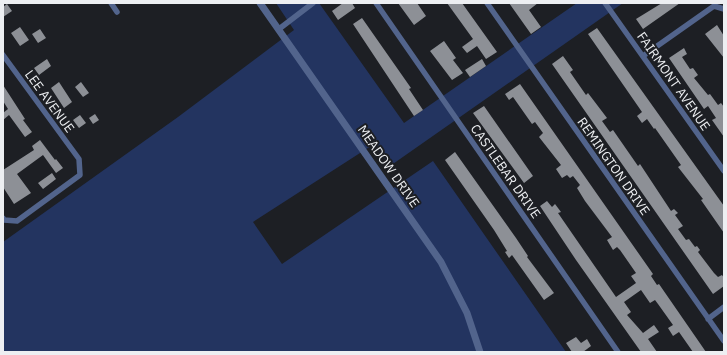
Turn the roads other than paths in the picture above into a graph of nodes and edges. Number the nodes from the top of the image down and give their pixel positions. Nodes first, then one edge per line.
1 (111, 3) edge
2 (260, 3) edge
3 (313, 3) edge
4 (376, 3) edge
5 (487, 3) edge
6 (605, 3) edge
7 (724, 9) edge
8 (117, 12) dead end
9 (278, 29) junction
10 (3, 55) edge
11 (643, 56) junction
12 (724, 171) edge
13 (4, 219) edge
14 (724, 307) edge
15 (708, 319) junction
16 (724, 341) edge
17 (480, 352) edge
18 (618, 352) edge

1 - 8 street
2 - 9 street, MEADOW DRIVE
3 - 9 street
4 - 18 street, CASTLEBAR DRIVE
5 - 15 street, REMINGTON DRIVE
6 - 11 street, FAIRMONT AVENUE
7 - 11 street
9 - 17 street, MEADOW DRIVE
10 - 13 street, LEE AVENUE
11 - 12 street, FAIRMONT AVENUE
14 - 15 street
15 - 16 street, REMINGTON DRIVE

